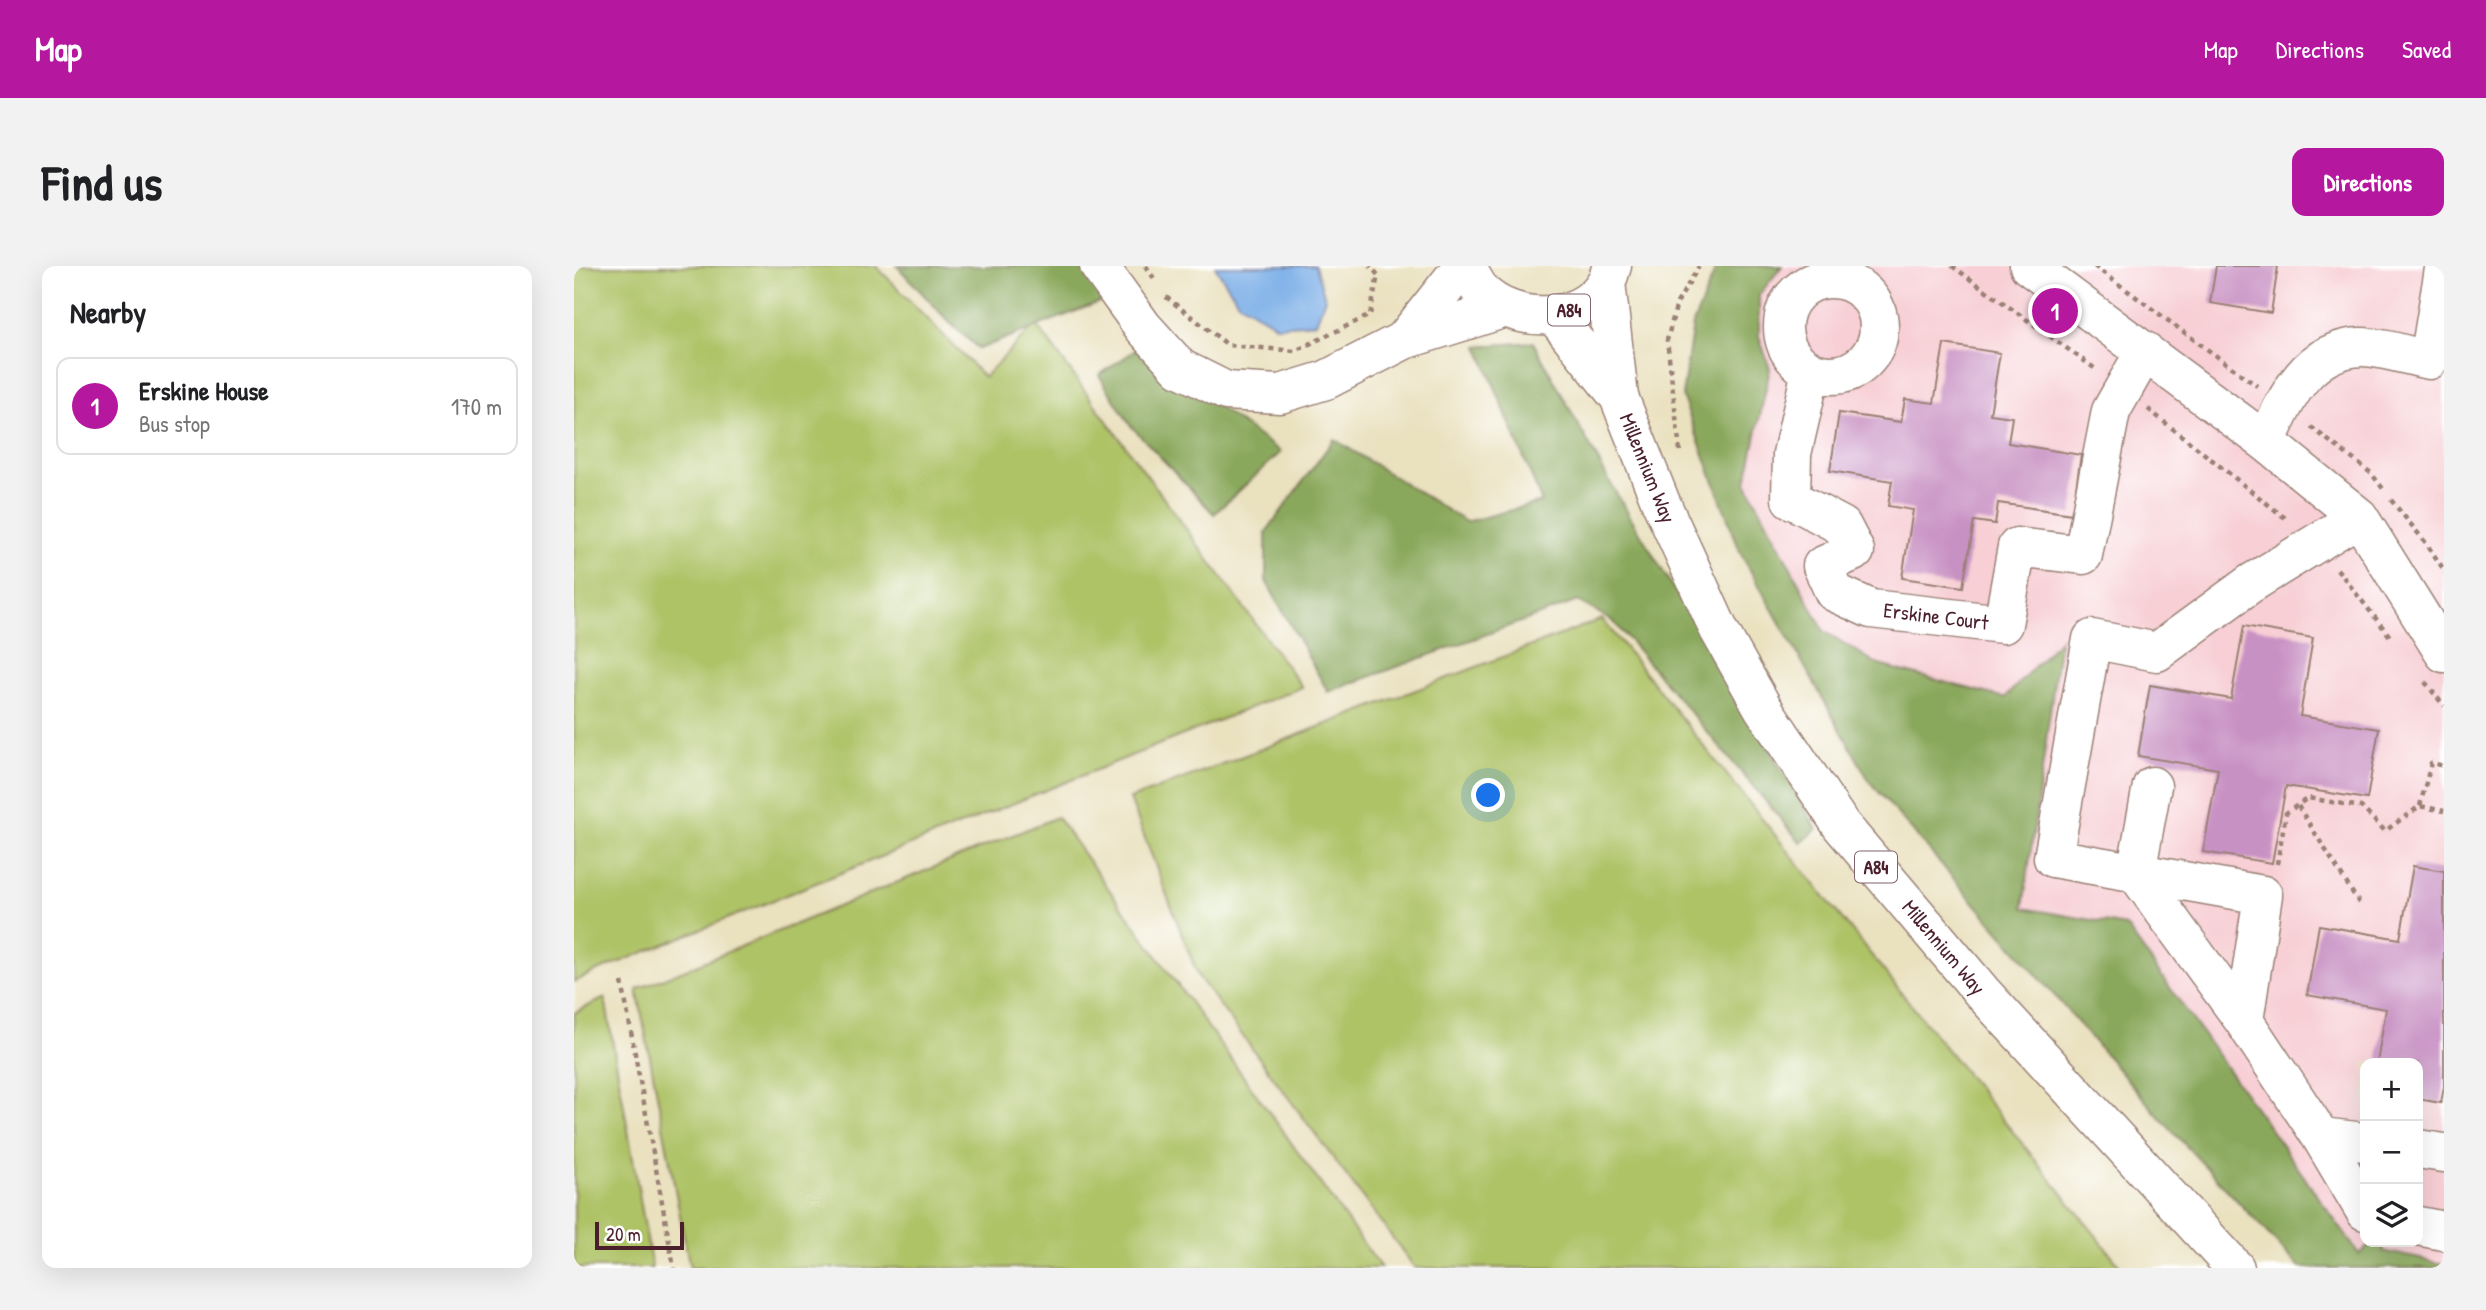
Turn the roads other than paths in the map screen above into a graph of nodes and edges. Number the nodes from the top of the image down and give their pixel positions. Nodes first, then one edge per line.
1 (1099, 266) edge
2 (1464, 266) edge
3 (2029, 266) edge
4 (2444, 269) edge
5 (1609, 274) edge
6 (1506, 308) junction
7 (1554, 315) junction
8 (1404, 340) junction
9 (2145, 351) junction
10 (2437, 361) edge
11 (1811, 371) dead end
12 (1619, 397) junction
13 (2266, 442) junction
14 (2358, 517) junction
15 (2431, 663) edge
16 (2151, 786) dead end
17 (2136, 873) junction
18 (2244, 1021) junction
19 (2320, 1137) junction
20 (2360, 1141) edge
21 (2423, 1150) edge
22 (2444, 1153) edge
23 (2360, 1203) edge
24 (2423, 1227) edge
25 (2444, 1231) edge
26 (2235, 1268) edge

1 - 8 main road
2 - 6 main road, A84
2 - 8 main road
3 - 9 main road
4 - 10 main road
5 - 7 main road, A84
5 - 12 main road, Millennium Way / A84
6 - 7 main road, A84
6 - 8 main road
7 - 12 main road, Millennium Way / A84
9 - 11 main road, Erskine Court
9 - 13 main road
10 - 13 main road
12 - 26 main road, Millennium Way / A84
13 - 14 main road
14 - 15 main road
14 - 17 main road
16 - 17 main road
17 - 18 main road
17 - 18 main road
18 - 19 main road
19 - 20 main road
19 - 23 main road
21 - 22 main road
24 - 25 main road

